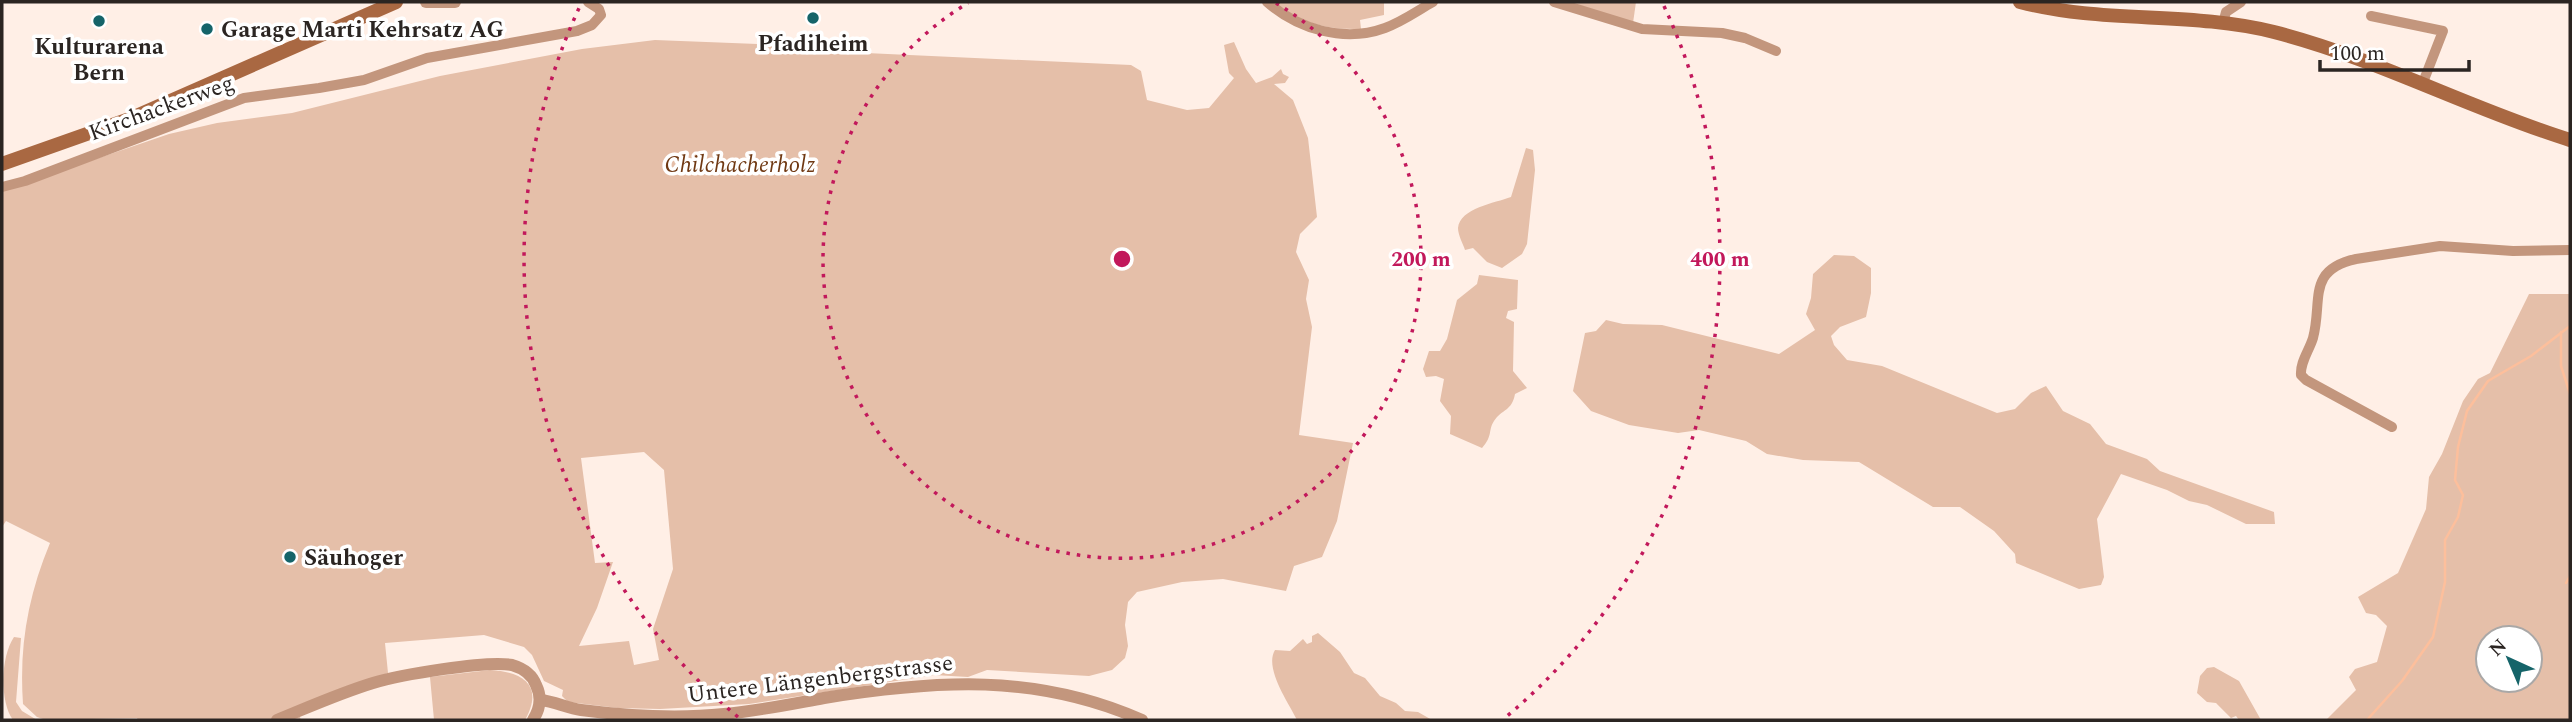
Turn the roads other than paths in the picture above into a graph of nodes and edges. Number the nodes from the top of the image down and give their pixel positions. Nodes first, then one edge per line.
1 (396, 2) edge
2 (426, 2) edge
3 (450, 2) edge
4 (588, 2) edge
5 (1267, 2) edge
6 (1433, 2) edge
7 (1553, 2) edge
8 (2021, 2) edge
9 (2241, 2) edge
10 (2371, 16) dead end
11 (2223, 23) junction
12 (1776, 51) dead end
13 (2422, 85) junction
14 (2570, 140) edge
15 (2, 164) edge
16 (2, 187) edge
17 (2570, 250) edge
18 (2392, 427) dead end
19 (540, 700) junction
20 (277, 720) edge
21 (533, 720) edge
22 (1142, 720) edge

1 - 15 main road
2 - 3 street
4 - 16 street, Kirchackerweg
5 - 6 street
7 - 12 street
8 - 11 main road
9 - 11 street
10 - 13 street
11 - 13 main road
13 - 14 main road
17 - 18 street
19 - 20 street
19 - 21 street
19 - 22 street, Untere Längenbergstrasse

